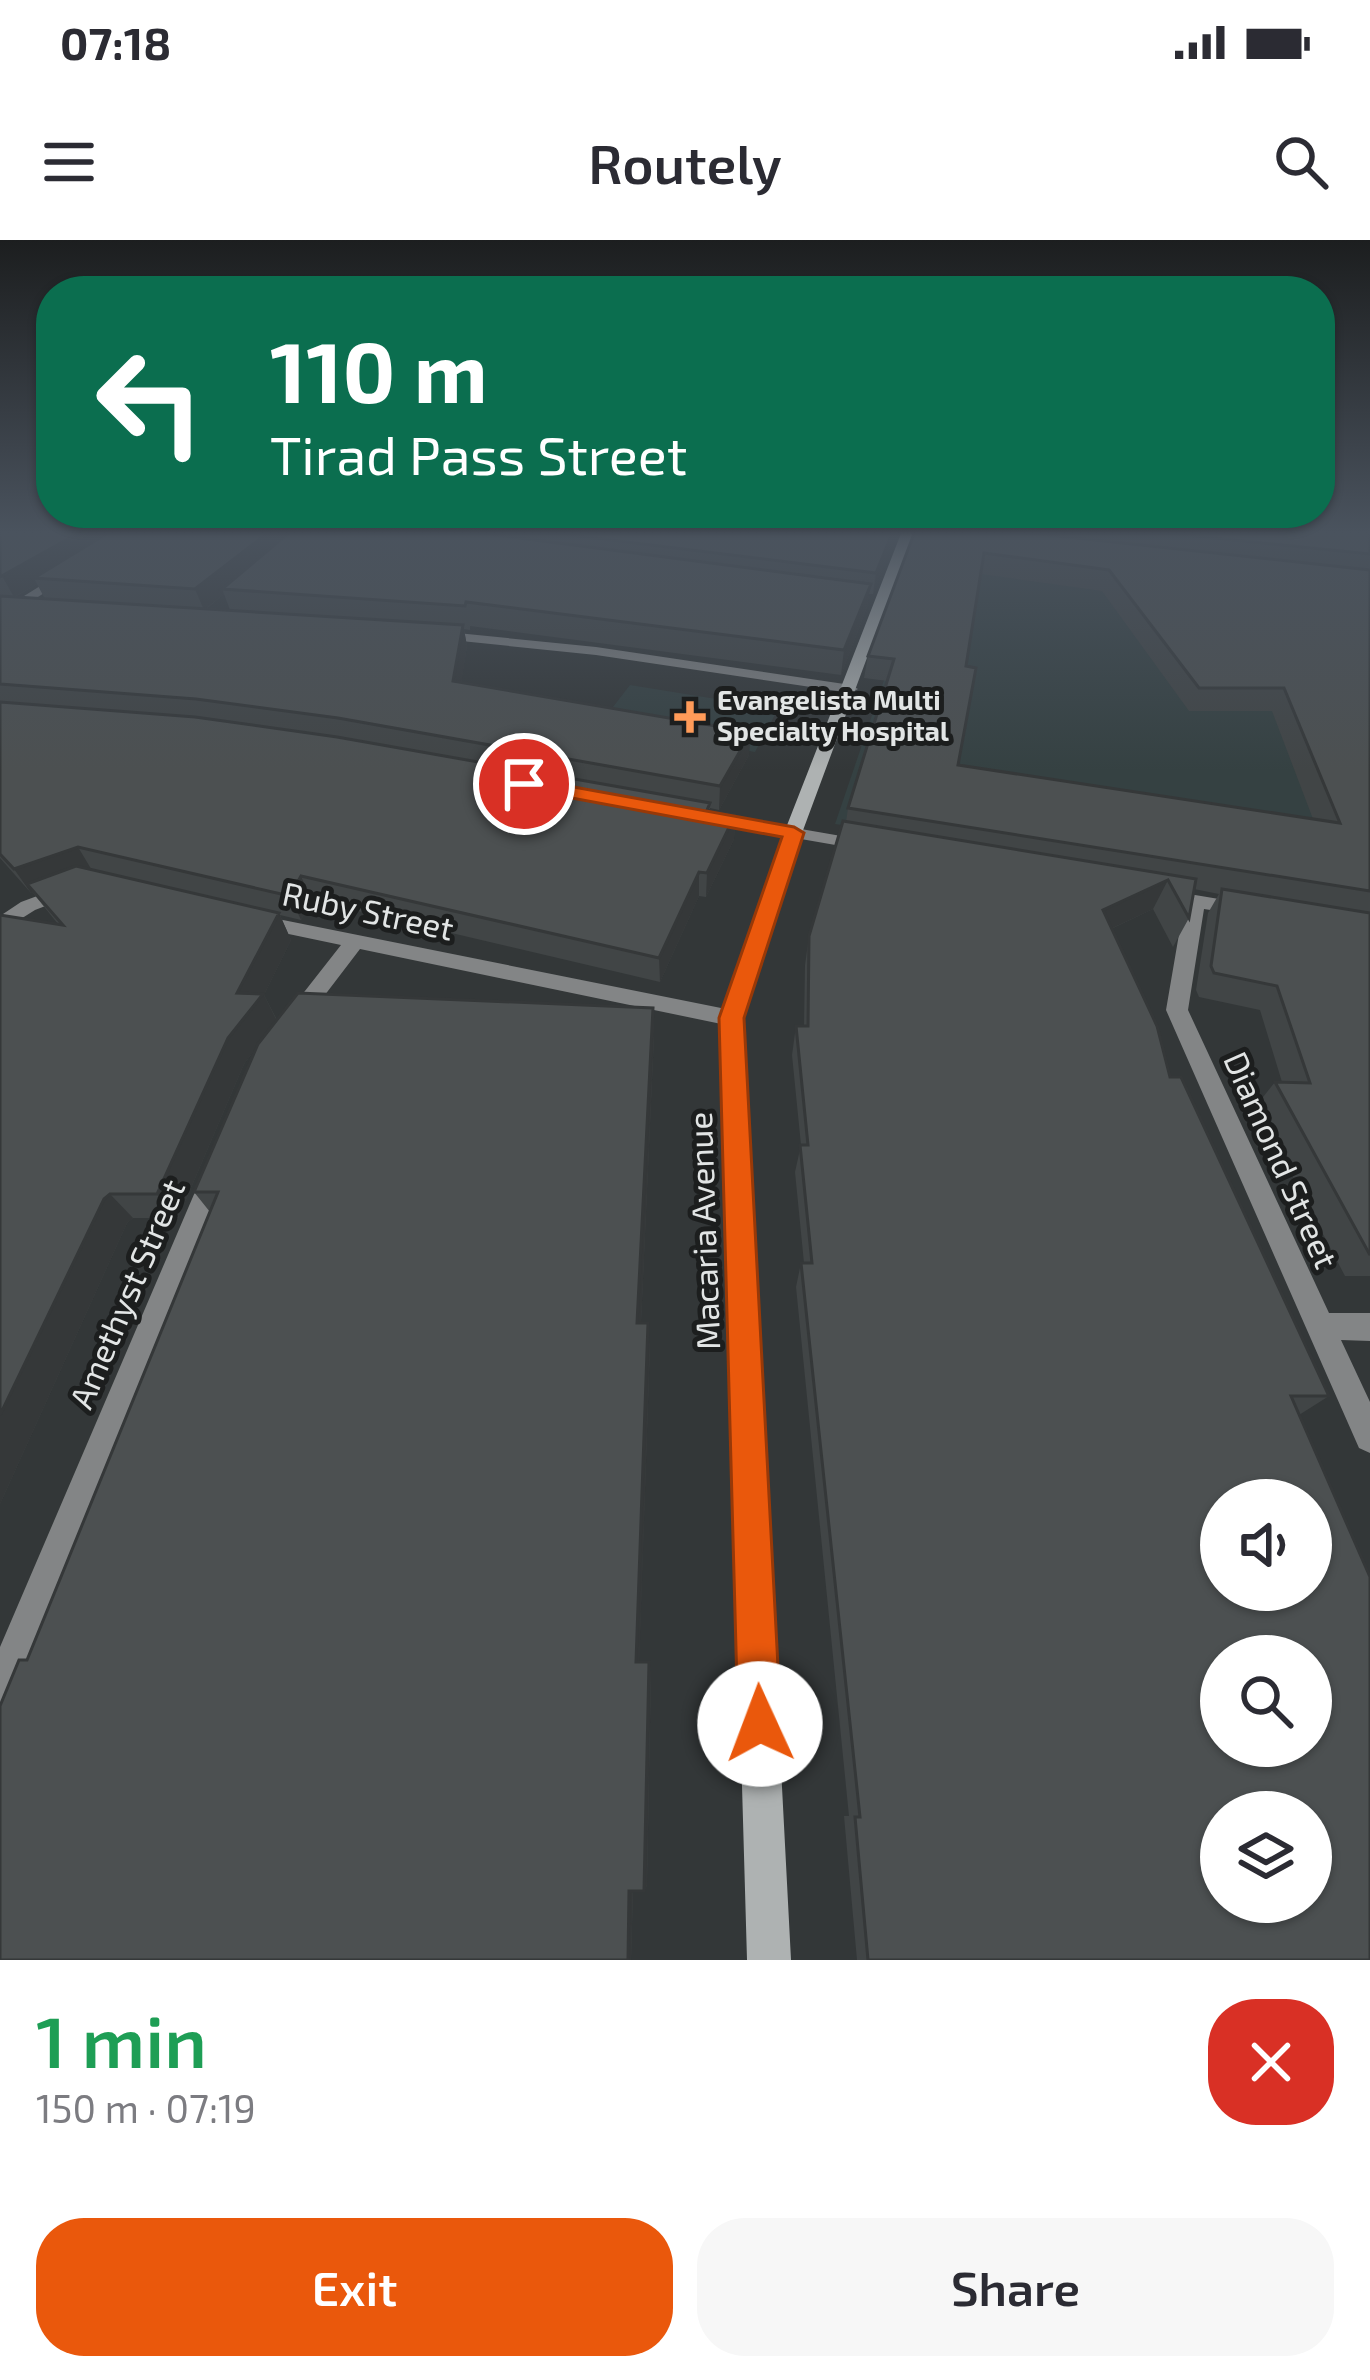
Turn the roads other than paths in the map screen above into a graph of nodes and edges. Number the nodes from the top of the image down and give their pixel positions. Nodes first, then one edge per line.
1 (871, 611) edge
2 (419, 633) edge
3 (851, 689) junction
4 (676, 811) edge
5 (794, 833) junction
6 (888, 849) edge
7 (92, 882) edge
8 (1148, 893) edge
9 (1195, 902) junction
10 (1261, 912) edge
11 (244, 918) edge
12 (0, 925) edge
13 (353, 944) junction
14 (731, 1018) junction
15 (273, 1048) edge
16 (225, 1153) edge
17 (1318, 1326) junction
18 (1370, 1327) edge
19 (1370, 1437) edge
20 (0, 1691) edge
21 (769, 1960) edge

1 - 3 street, Macaria Avenue
2 - 3 street
3 - 5 street, Macaria Avenue
4 - 5 street
5 - 6 street
5 - 14 street, Macaria Avenue
7 - 12 street
8 - 9 street
9 - 10 street
9 - 17 street, Diamond Street
11 - 13 street, Ruby Street
13 - 14 street, Ruby Street
13 - 15 street
14 - 21 street, Macaria Avenue
16 - 20 street, Amethyst Street
17 - 18 street
17 - 19 street, Diamond Street

